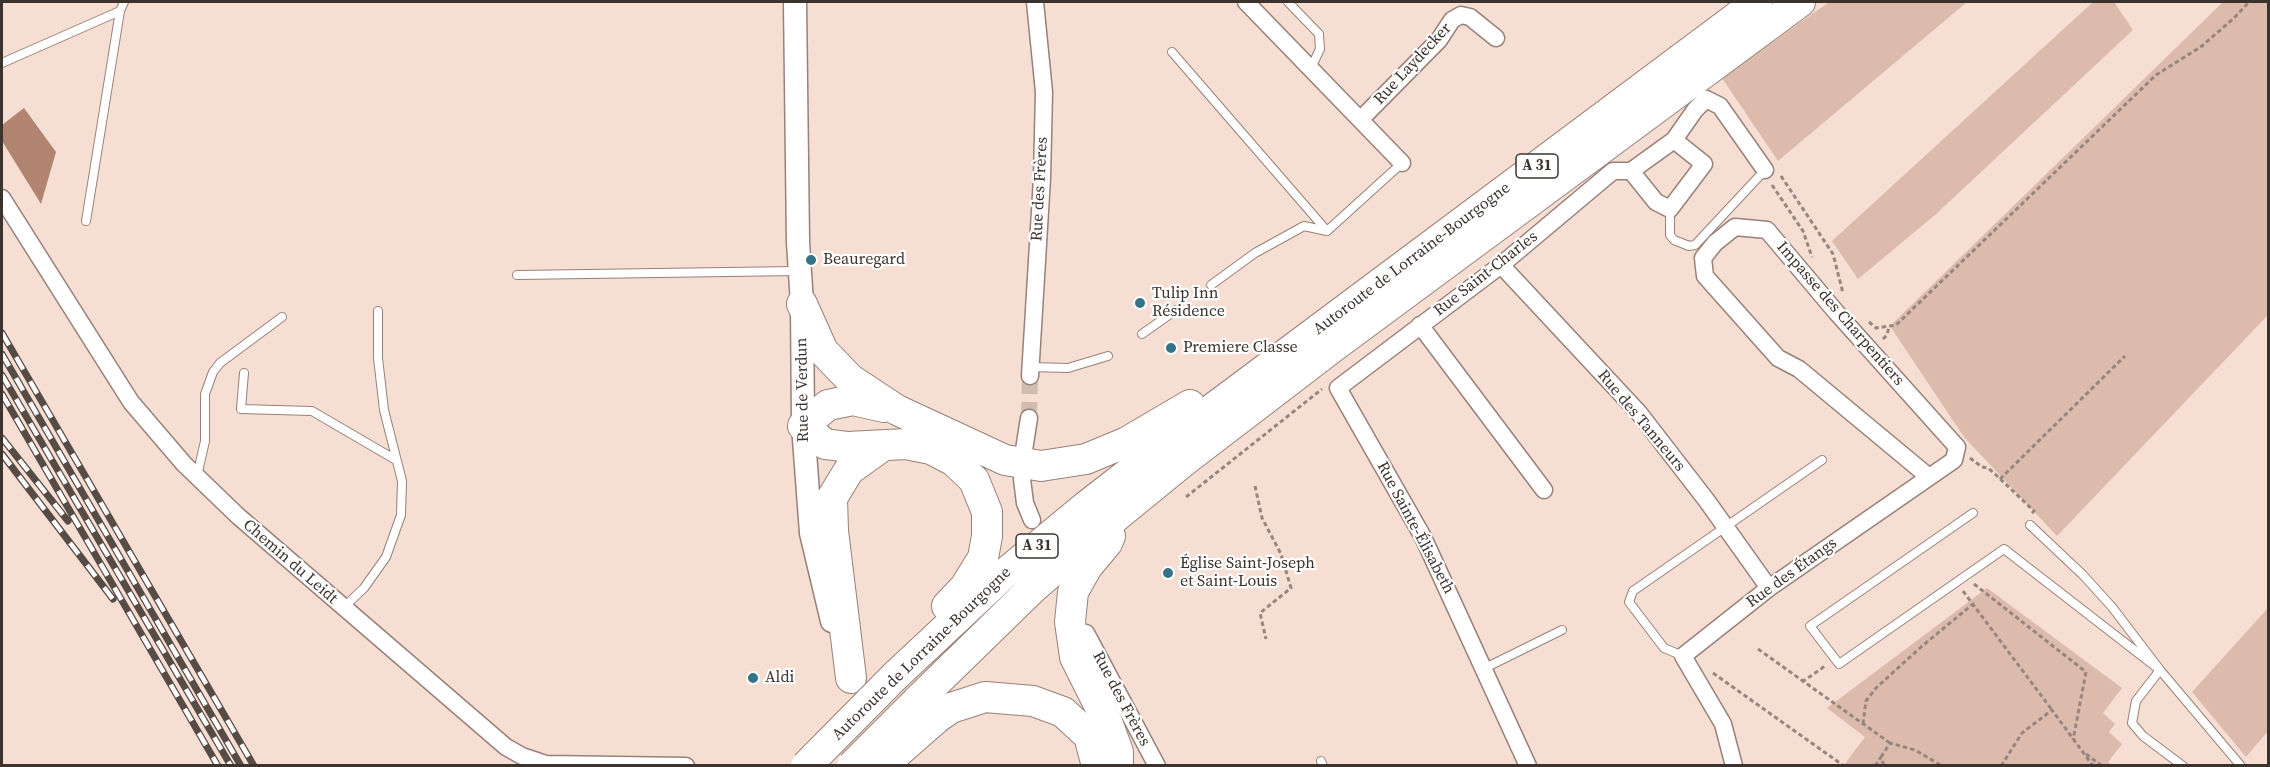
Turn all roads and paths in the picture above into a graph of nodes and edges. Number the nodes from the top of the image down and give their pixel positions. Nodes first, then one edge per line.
1 (124, 2) edge
2 (795, 2) edge
3 (1035, 2) edge
4 (1246, 2) edge
5 (1288, 2) edge
6 (1757, 2) edge
7 (1800, 2) edge
8 (2249, 2) edge
9 (120, 11) junction
10 (1496, 38) dead end
11 (1172, 52) dead end
12 (2, 63) edge
13 (1311, 68) junction
14 (1361, 119) junction
15 (1674, 140) junction
16 (1402, 163) joint
17 (1765, 170) junction
18 (1631, 171) junction
19 (2, 198) edge
20 (1670, 209) junction
21 (86, 221) dead end
22 (1327, 231) junction
23 (1501, 264) junction
24 (801, 271) junction
25 (517, 275) dead end
26 (1211, 285) dead end
27 (1821, 294) junction
28 (1847, 301) dead end
29 (802, 304) junction
30 (1176, 310) dead end
31 (378, 311) dead end
32 (282, 317) dead end
33 (1862, 317) dead end
34 (1420, 325) junction
35 (1317, 330) junction
36 (1142, 334) dead end
37 (2125, 356) dead end
38 (1108, 357) dead end
39 (1030, 371) joint
40 (244, 373) dead end
41 (1338, 388) junction
42 (897, 410) junction
43 (1029, 418) tunnel mouth
44 (803, 426) junction
45 (881, 447) junction
46 (1957, 447) junction
47 (1024, 450) dead end
48 (396, 460) junction
49 (1822, 460) dead end
50 (197, 477) junction
51 (1929, 477) junction
52 (1022, 479) dead end
53 (2000, 479) junction
54 (1255, 486) dead end
55 (1544, 490) dead end
56 (1186, 497) dead end
57 (1972, 513) dead end
58 (1119, 514) junction
59 (1032, 520) dead end
60 (2028, 522) joint
61 (1725, 526) junction
62 (1965, 577) junction
63 (1957, 583) junction
64 (1769, 588) junction
65 (1973, 604) junction
66 (343, 608) junction
67 (1562, 630) dead end
68 (1086, 633) dead end
69 (1266, 639) dead end
70 (1758, 649) dead end
71 (1683, 656) junction
72 (1835, 659) junction
73 (1485, 668) junction
74 (2160, 670) junction
75 (895, 676) junction
76 (851, 678) junction
77 (1802, 682) junction
78 (927, 709) junction
79 (2052, 710) junction
80 (1863, 724) junction
81 (2073, 740) junction
82 (1890, 743) junction
83 (2082, 751) junction
84 (1881, 757) junction
85 (881, 758) edge
86 (577, 765) edge
87 (610, 765) edge
88 (686, 765) edge
89 (806, 765) edge
90 (844, 765) edge
91 (852, 765) edge
92 (1097, 765) edge
93 (1118, 765) edge
94 (1157, 765) edge
95 (1528, 765) edge
96 (1734, 765) edge
97 (1844, 765) edge
98 (1875, 765) edge
99 (1884, 765) edge
100 (1942, 765) edge
101 (2001, 765) edge
102 (2093, 765) edge
103 (2102, 765) edge
104 (2183, 765) edge
105 (2241, 765) edge

1 - 9 lane
2 - 24 main road, Rue de Verdun
3 - 39 street, Rue des Frères
4 - 13 street, Rue Laydecker
5 - 13 lane
6 - 35 highway, Autoroute de Lorraine-Bourgogne / A 31
7 - 58 highway, Autoroute de Lorraine-Bourgogne / A 31
8 - 33 path
9 - 12 lane
9 - 21 lane
10 - 14 street, Rue Laydecker
11 - 22 lane
13 - 14 street, Rue Laydecker
14 - 16 street, Rue Laydecker
15 - 17 street, Rue Saint-Charles
15 - 18 street, Rue Saint-Charles
15 - 20 street
16 - 22 lane
17 - 20 lane
17 - 27 path
17 - 28 path
18 - 20 street
18 - 23 street, Rue Saint-Charles
19 - 50 street, Chemin du Leidt
22 - 26 lane
23 - 34 street, Rue Saint-Charles
23 - 61 street, Rue des Tanneurs
24 - 25 lane
24 - 29 main road, Rue de Verdun
27 - 46 street, Impasse des Charpentiers
27 - 51 street, Impasse des Charpentiers
29 - 42 highway
29 - 44 main road, Rue de Verdun
30 - 36 lane
31 - 48 lane
32 - 50 lane
34 - 41 street
34 - 55 street, Rue Saint-Charles
35 - 42 highway
35 - 75 highway, Autoroute de Lorraine-Bourgogne / A 31
37 - 53 path
38 - 39 lane
40 - 48 lane
41 - 56 path
41 - 73 street, Rue Sainte-Élisabeth
42 - 44 highway
43 - 47 street
44 - 45 highway
44 - 76 main road, Rue de Verdun
45 - 75 highway
45 - 76 highway
46 - 51 street
46 - 53 path
48 - 66 lane
49 - 61 lane
50 - 66 street, Chemin du Leidt
51 - 64 street, Rue des Étangs
52 - 59 street
53 - 60 path
54 - 69 path
57 - 72 lane
58 - 78 highway, Autoroute de Lorraine-Bourgogne / A 31
58 - 93 highway
60 - 74 lane
61 - 64 street, Rue des Tanneurs
61 - 71 lane
62 - 63 lane
62 - 74 lane
62 - 81 path
63 - 65 path
63 - 72 lane
64 - 71 street, Rue des Étangs
65 - 79 path
65 - 80 path
66 - 86 street, Chemin du Leidt
67 - 73 lane
68 - 94 street, Rue des Frères
70 - 77 path
71 - 96 street
71 - 97 path
72 - 77 path
73 - 95 street, Rue Sainte-Élisabeth
74 - 104 lane
74 - 105 lane
75 - 89 highway, Autoroute de Lorraine-Bourgogne / A 31, bridge
76 - 85 main road, Rue de Verdun
77 - 80 path
78 - 85 highway, bridge
78 - 91 highway, Autoroute de Lorraine-Bourgogne / A 31, bridge
78 - 92 highway
79 - 81 path
79 - 101 path
80 - 82 path
81 - 83 path
82 - 84 path
82 - 100 path
83 - 102 path
83 - 103 path
84 - 98 path
84 - 99 path
85 - 90 street
85 - 91 street
86 - 87 street, Chemin du Leidt
87 - 88 street, Chemin du Leidt

